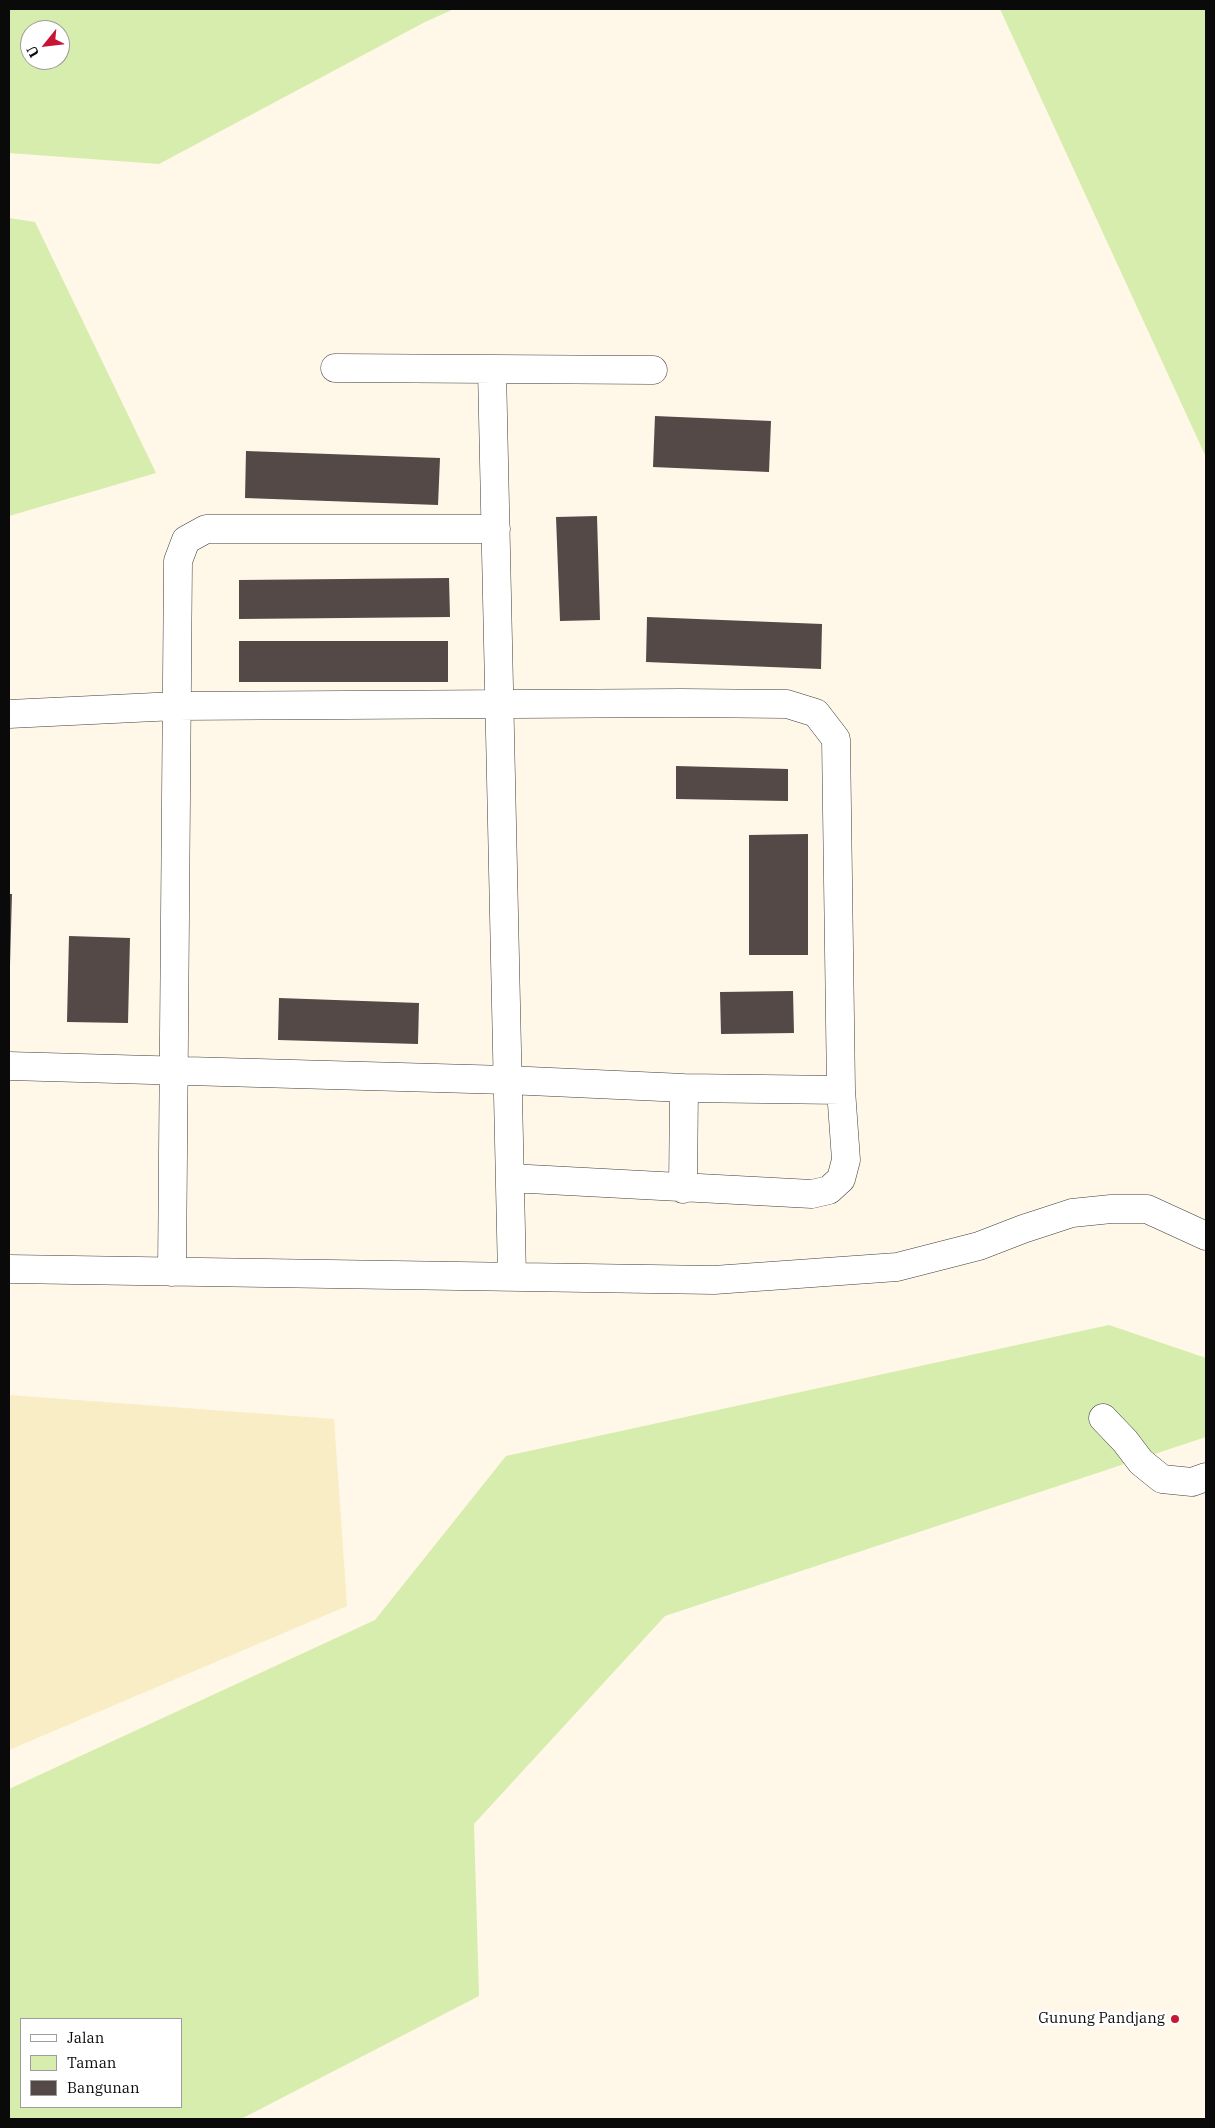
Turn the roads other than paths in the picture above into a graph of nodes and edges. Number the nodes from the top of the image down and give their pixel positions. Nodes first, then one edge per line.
1 (335, 368) dead end
2 (492, 370) junction
3 (653, 370) dead end
4 (496, 529) junction
5 (499, 705) junction
6 (176, 706) junction
7 (9, 714) edge
8 (9, 1066) edge
9 (174, 1071) junction
10 (507, 1080) junction
11 (684, 1088) junction
12 (841, 1090) junction
13 (510, 1178) junction
14 (683, 1189) junction
15 (1206, 1236) edge
16 (9, 1269) edge
17 (172, 1272) junction
18 (512, 1276) junction
19 (1103, 1418) dead end
20 (1206, 1477) edge

1 - 2 street
2 - 3 street
2 - 4 street
4 - 5 street
4 - 6 street
5 - 6 street
5 - 10 street
5 - 12 street
6 - 7 street
6 - 9 street
8 - 9 street
9 - 10 street
9 - 17 street
10 - 11 street
10 - 13 street
11 - 12 street
11 - 14 street
12 - 14 street
13 - 14 street
13 - 18 street
15 - 18 street
16 - 17 street
17 - 18 street
19 - 20 street

